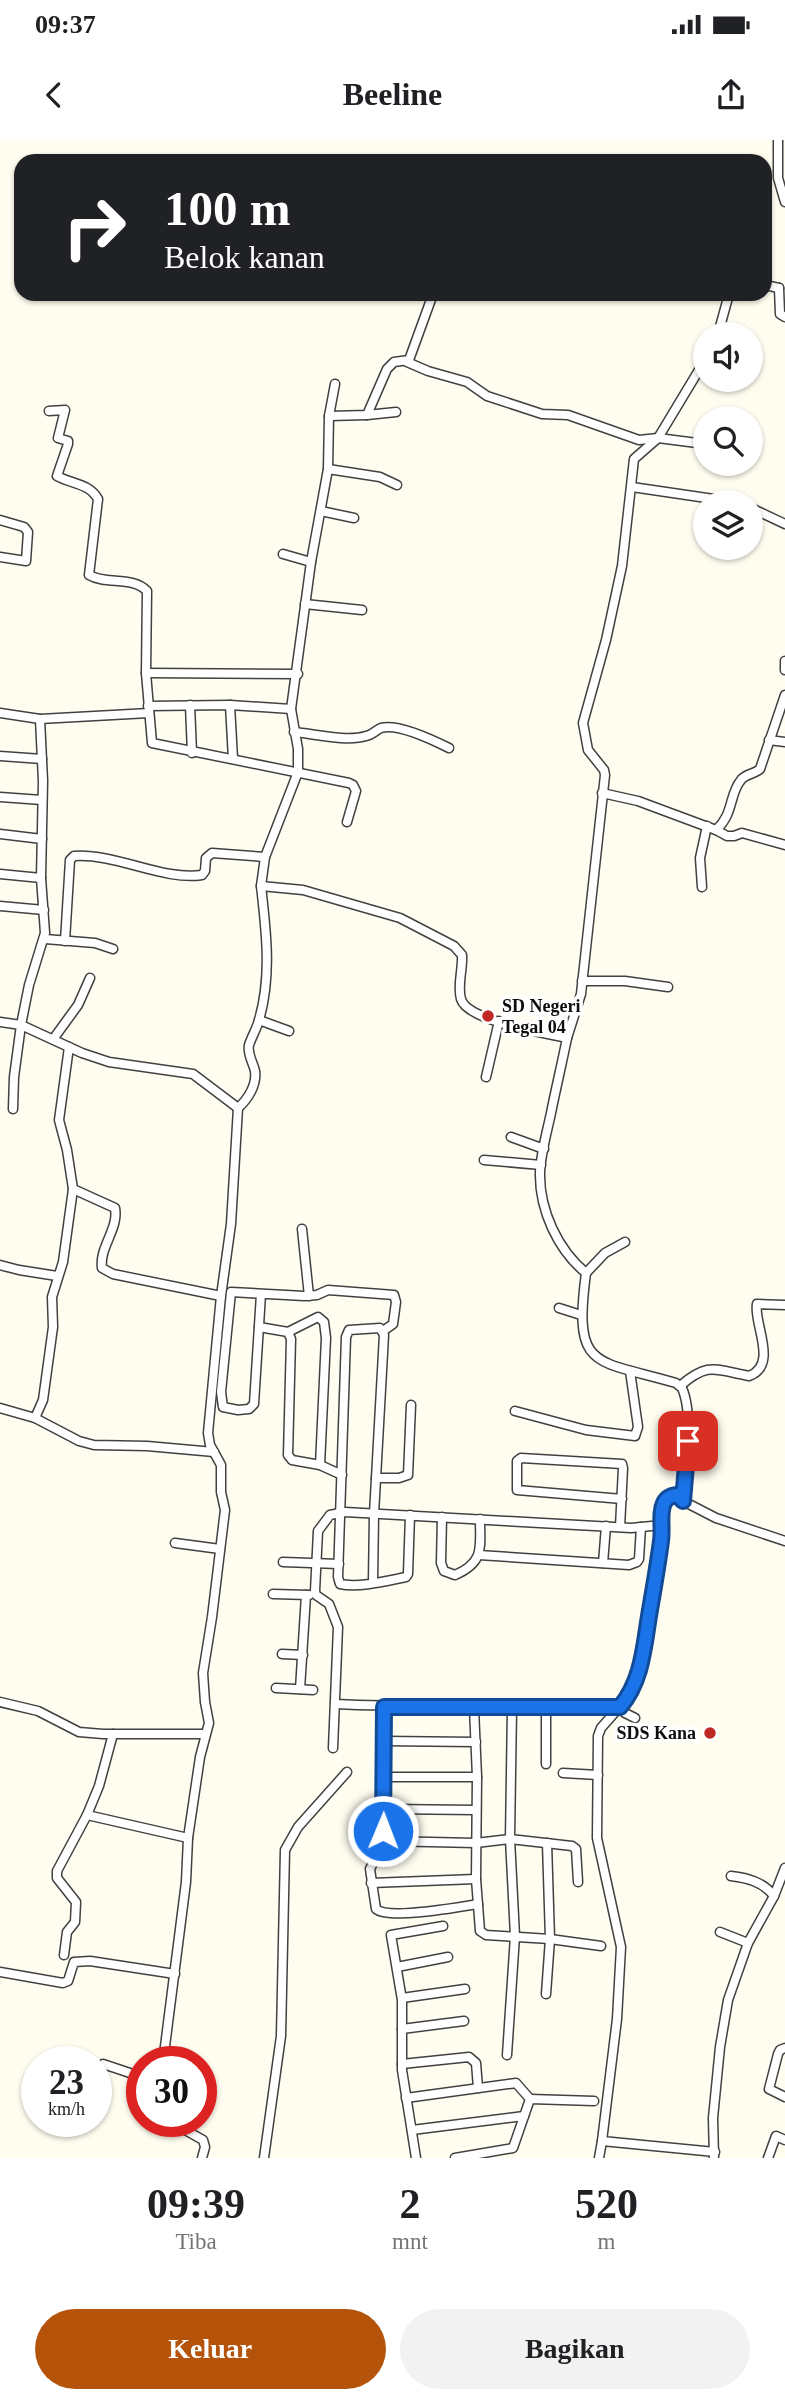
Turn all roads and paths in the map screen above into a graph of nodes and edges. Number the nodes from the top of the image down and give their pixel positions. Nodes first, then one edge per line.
1 (778, 140) edge
2 (785, 202) edge
3 (782, 285) edge
4 (431, 301) edge
5 (728, 301) edge
6 (785, 317) edge
7 (722, 322) edge
8 (407, 362) junction
9 (693, 380) edge
10 (335, 384) dead end
11 (49, 411) dead end
12 (396, 412) dead end
13 (367, 415) junction
14 (329, 416) junction
15 (658, 438) junction
16 (693, 442) edge
17 (328, 470) junction
18 (397, 485) dead end
19 (632, 487) junction
20 (693, 496) edge
21 (320, 512) junction
22 (763, 514) edge
23 (354, 518) dead end
24 (0, 520) edge
25 (785, 524) edge
26 (283, 554) dead end
27 (0, 556) edge
28 (311, 562) junction
29 (305, 604) junction
30 (362, 610) dead end
31 (785, 662) edge
32 (785, 670) edge
33 (146, 673) junction
34 (298, 674) junction
35 (785, 695) edge
36 (190, 705) junction
37 (230, 705) junction
38 (148, 709) junction
39 (291, 709) junction
40 (0, 713) edge
41 (40, 719) junction
42 (294, 732) junction
43 (769, 740) junction
44 (785, 742) edge
45 (449, 748) dead end
46 (192, 753) junction
47 (0, 756) edge
48 (42, 759) junction
49 (233, 759) junction
50 (298, 772) junction
51 (602, 793) junction
52 (0, 797) edge
53 (42, 800) junction
54 (348, 822) dead end
55 (706, 826) junction
56 (716, 830) junction
57 (0, 834) edge
58 (42, 839) junction
59 (785, 845) edge
60 (265, 857) junction
61 (0, 874) edge
62 (41, 878) junction
63 (261, 886) junction
64 (702, 887) dead end
65 (0, 906) edge
66 (44, 910) junction
67 (45, 939) junction
68 (65, 941) junction
69 (113, 949) dead end
70 (90, 978) dead end
71 (582, 981) junction
72 (668, 987) dead end
73 (259, 1020) junction
74 (499, 1021) junction
75 (0, 1022) edge
76 (21, 1025) junction
77 (289, 1031) dead end
78 (54, 1038) junction
79 (567, 1038) junction
80 (69, 1047) junction
81 (486, 1077) dead end
82 (238, 1108) junction
83 (13, 1109) dead end
84 (511, 1137) dead end
85 (544, 1149) junction
86 (484, 1160) dead end
87 (541, 1165) junction
88 (73, 1189) junction
89 (302, 1229) dead end
90 (625, 1242) dead end
91 (0, 1265) edge
92 (586, 1273) junction
93 (57, 1276) junction
94 (261, 1294) junction
95 (221, 1296) junction
96 (309, 1296) junction
97 (785, 1305) edge
98 (559, 1308) dead end
99 (582, 1315) junction
100 (259, 1327) junction
101 (383, 1331) junction
102 (288, 1332) junction
103 (630, 1371) junction
104 (680, 1386) junction
105 (411, 1405) dead end
106 (0, 1408) edge
107 (515, 1411) dead end
108 (35, 1418) junction
109 (214, 1452) junction
110 (320, 1465) junction
111 (342, 1475) junction
112 (376, 1478) junction
113 (622, 1499) junction
114 (683, 1501) junction
115 (340, 1512) junction
116 (374, 1514) junction
117 (410, 1515) junction
118 (442, 1517) junction
119 (480, 1519) junction
120 (662, 1525) junction
121 (606, 1526) junction
122 (620, 1527) junction
123 (641, 1527) junction
124 (785, 1541) edge
125 (175, 1543) dead end
126 (220, 1549) junction
127 (480, 1555) junction
128 (283, 1562) dead end
129 (603, 1563) junction
130 (316, 1564) junction
131 (339, 1564) junction
132 (373, 1582) junction
133 (273, 1594) dead end
134 (311, 1595) junction
135 (282, 1654) dead end
136 (303, 1655) junction
137 (276, 1688) dead end
138 (300, 1689) junction
139 (313, 1689) dead end
140 (0, 1702) edge
141 (336, 1704) junction
142 (546, 1706) junction
143 (384, 1707) junction
144 (512, 1707) junction
145 (620, 1707) junction
146 (474, 1708) junction
147 (635, 1718) dead end
148 (113, 1734) junction
149 (205, 1734) junction
150 (384, 1741) junction
151 (476, 1742) junction
152 (332, 1748) dead end
153 (546, 1764) dead end
154 (347, 1772) dead end
155 (563, 1773) dead end
156 (598, 1775) junction
157 (384, 1777) junction
158 (477, 1777) junction
159 (384, 1809) junction
160 (476, 1810) junction
161 (87, 1815) junction
162 (188, 1838) junction
163 (510, 1839) junction
164 (384, 1841) junction
165 (475, 1843) junction
166 (547, 1843) junction
167 (785, 1868) edge
168 (731, 1876) dead end
169 (476, 1879) junction
170 (578, 1882) dead end
171 (371, 1883) junction
172 (774, 1896) junction
173 (478, 1905) junction
174 (443, 1926) dead end
175 (720, 1932) dead end
176 (515, 1936) junction
177 (550, 1939) junction
178 (748, 1943) junction
179 (601, 1946) dead end
180 (64, 1955) dead end
181 (448, 1957) dead end
182 (397, 1967) junction
183 (0, 1972) edge
184 (175, 1973) junction
185 (465, 1989) dead end
186 (546, 1994) dead end
187 (402, 1998) junction
188 (464, 2021) dead end
189 (402, 2029) junction
190 (165, 2046) edge
191 (785, 2048) edge
192 (507, 2055) dead end
193 (402, 2064) junction
194 (478, 2088) junction
195 (785, 2097) edge
196 (406, 2098) junction
197 (530, 2099) junction
198 (594, 2101) dead end
199 (524, 2116) junction
200 (412, 2130) junction
201 (198, 2137) edge
202 (785, 2140) edge
203 (602, 2141) junction
204 (715, 2155) edge
205 (202, 2158) edge
206 (264, 2158) edge
207 (416, 2158) edge
208 (455, 2158) edge
209 (599, 2158) edge
210 (768, 2158) edge

1 - 2 street
3 - 6 street
4 - 8 street
5 - 7 street
8 - 13 street
8 - 15 street
9 - 15 street
10 - 14 street
11 - 33 street
12 - 13 street
13 - 14 street
14 - 17 street
15 - 16 street
15 - 19 street
17 - 18 street
17 - 21 street
19 - 20 street
19 - 51 street
21 - 23 street
21 - 28 street
22 - 25 street
24 - 27 street
26 - 28 street
28 - 29 street
29 - 30 street
29 - 34 street
31 - 32 street
33 - 34 street
33 - 38 street
34 - 39 street
35 - 43 street
36 - 37 street
36 - 38 street
36 - 46 street
37 - 39 street
37 - 49 street
38 - 41 street
38 - 46 street
39 - 42 street
40 - 41 street
41 - 48 street
42 - 45 street
42 - 50 street
43 - 44 street
43 - 56 street
46 - 49 street
47 - 48 street
48 - 53 street
49 - 50 street
50 - 54 street
50 - 60 street
51 - 55 street
51 - 71 street
52 - 53 street
53 - 58 street
55 - 56 street
55 - 64 street
56 - 59 street
57 - 58 street
58 - 62 street
60 - 63 street
60 - 68 street
61 - 62 street
62 - 66 street
63 - 73 street
63 - 74 street
65 - 66 street
66 - 67 street
67 - 68 street
67 - 76 street
68 - 69 street
70 - 78 street
71 - 72 street
71 - 79 street
73 - 77 street
73 - 82 street
74 - 79 street
74 - 81 street
75 - 76 street
76 - 78 street
76 - 83 street
78 - 80 street
79 - 85 street
80 - 82 street
80 - 88 street
82 - 95 street
84 - 85 street
85 - 87 street
86 - 87 street
87 - 92 street
88 - 93 street
88 - 95 street
89 - 96 street
90 - 92 street
91 - 93 street
92 - 99 street
93 - 108 street
94 - 96 street
94 - 100 street
94 - 100 street
95 - 109 street
96 - 101 street
97 - 104 street
98 - 99 street
99 - 103 street
100 - 102 street
101 - 111 street
101 - 112 street
102 - 110 street
102 - 110 street
103 - 104 street
103 - 107 street
104 - 114 street
105 - 112 street
106 - 108 street
108 - 109 street
109 - 126 street
110 - 111 street
111 - 115 street
112 - 116 street
113 - 113 street
113 - 122 street
114 - 120 street
114 - 124 street
115 - 116 street
115 - 130 street
115 - 131 street
116 - 117 street
116 - 132 street
117 - 118 street
117 - 132 street
118 - 119 street
118 - 127 street
119 - 121 street
119 - 127 street
120 - 123 street
120 - 145 street
121 - 122 street
121 - 129 street
122 - 123 street
123 - 129 street
125 - 126 street
126 - 149 street
127 - 129 street
128 - 130 street
130 - 131 street
130 - 134 street
131 - 132 street
133 - 134 street
134 - 136 street
134 - 141 street
135 - 136 street
136 - 138 street
137 - 138 street
138 - 139 street
140 - 148 street
141 - 143 street
141 - 152 street
142 - 144 street
142 - 145 street
142 - 153 street
143 - 146 street
143 - 150 street
144 - 146 street
144 - 163 street
145 - 147 street
145 - 156 street
146 - 151 street
148 - 149 street
148 - 161 street
149 - 162 street
150 - 151 street
150 - 157 street
151 - 158 street
154 - 206 street
155 - 156 street
156 - 203 street
157 - 158 street
157 - 159 street
158 - 160 street
159 - 160 street
159 - 164 street
160 - 165 street
161 - 162 street
161 - 180 street
162 - 184 street
163 - 165 street
163 - 166 street
163 - 176 street
164 - 165 street
164 - 171 street
165 - 169 street
166 - 170 street
166 - 177 street
167 - 172 street
168 - 172 street
169 - 171 street
169 - 173 street
171 - 173 street
172 - 178 street
173 - 176 street
174 - 182 street
175 - 178 street
176 - 177 street
176 - 192 street
177 - 179 street
177 - 186 street
178 - 204 street
181 - 182 street
182 - 187 street
183 - 184 street
184 - 190 street
185 - 187 street
187 - 189 street
188 - 189 street
189 - 193 street
191 - 195 street
193 - 194 street
193 - 196 street
194 - 196 street
194 - 197 street
196 - 200 street
197 - 198 street
197 - 199 street
199 - 200 street
199 - 208 street
200 - 207 street
201 - 205 street
202 - 210 street
203 - 204 street
203 - 209 street

